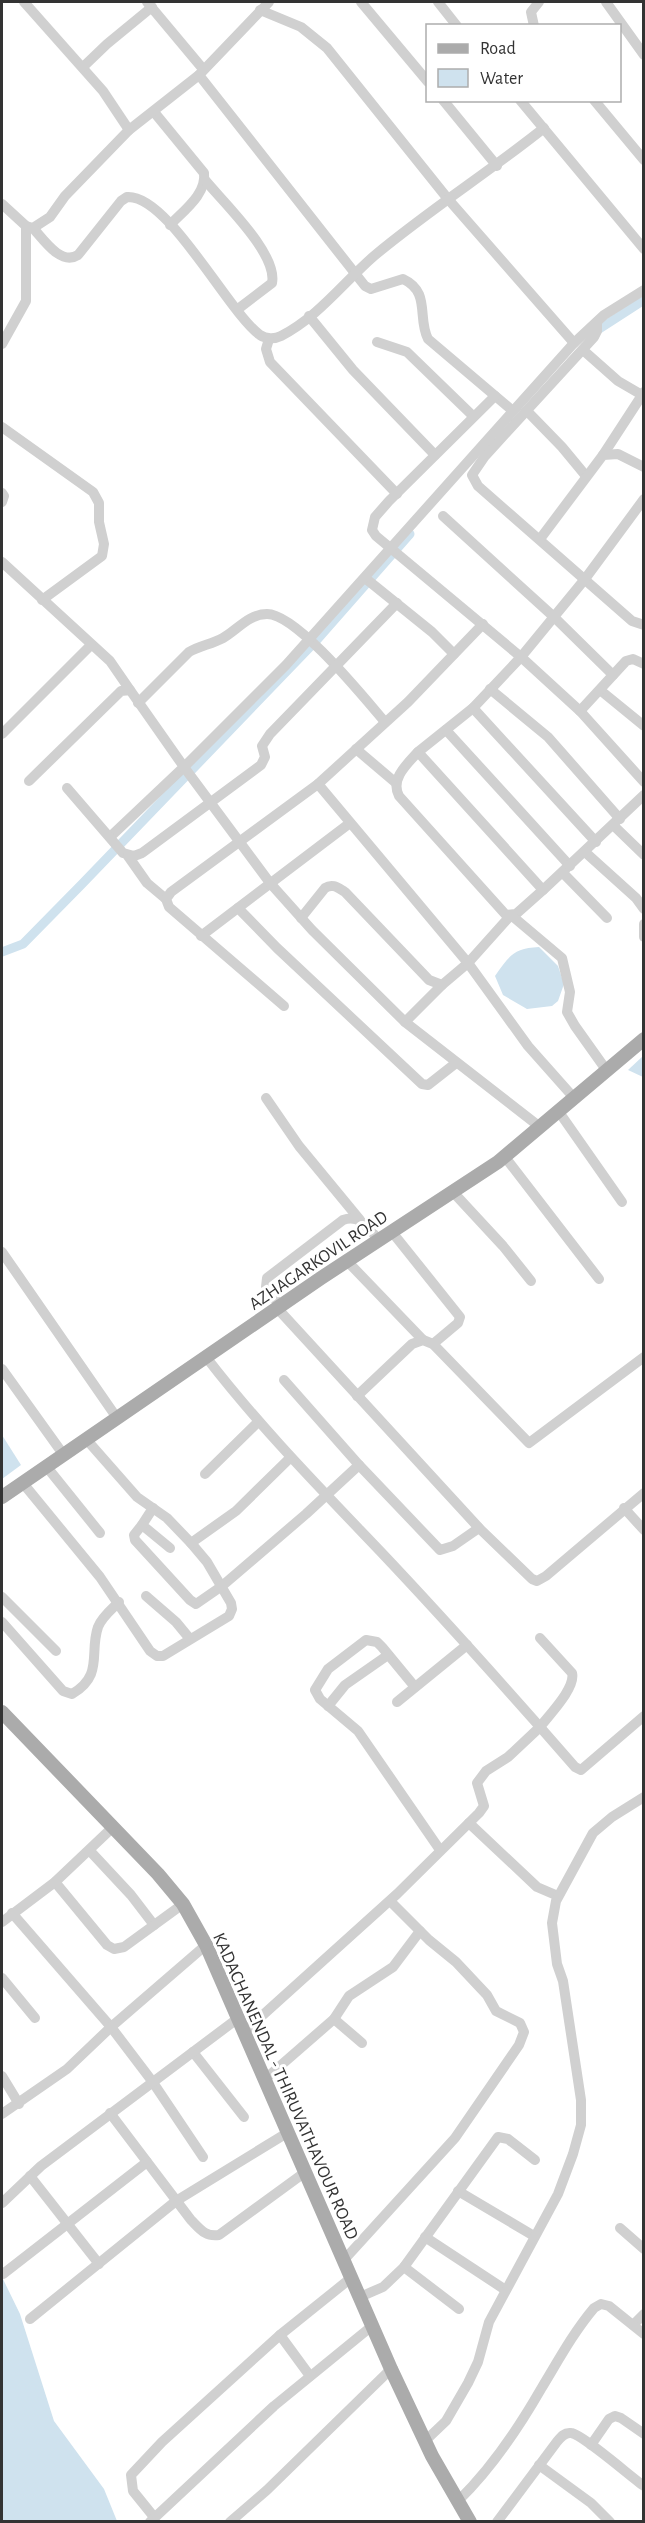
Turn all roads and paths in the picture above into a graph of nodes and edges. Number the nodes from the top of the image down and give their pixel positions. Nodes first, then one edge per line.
1 (24, 2) edge
2 (269, 2) edge
3 (361, 2) edge
4 (438, 2) edge
5 (540, 2) edge
6 (606, 2) edge
7 (150, 4) edge
8 (260, 10) junction
9 (455, 24) edge
10 (534, 24) edge
11 (644, 55) edge
12 (82, 67) junction
13 (201, 72) junction
14 (426, 80) edge
15 (445, 102) edge
16 (522, 102) edge
17 (596, 102) edge
18 (154, 112) junction
19 (544, 128) junction
20 (129, 130) junction
21 (644, 160) edge
22 (497, 166) junction
23 (205, 180) junction
24 (448, 199) junction
25 (2, 204) edge
26 (170, 225) junction
27 (29, 227) junction
28 (644, 249) edge
29 (356, 273) junction
30 (644, 290) edge
31 (238, 309) junction
32 (309, 316) junction
33 (269, 339) junction
34 (376, 342) dead end
35 (2, 344) edge
36 (579, 347) junction
37 (643, 394) edge
38 (495, 396) junction
39 (513, 411) junction
40 (527, 411) junction
41 (473, 416) junction
42 (2, 427) edge
43 (603, 455) junction
44 (435, 456) junction
45 (644, 467) edge
46 (586, 476) junction
47 (2, 493) edge
48 (397, 494) junction
49 (644, 499) edge
50 (2, 502) edge
51 (443, 516) dead end
52 (540, 539) junction
53 (394, 552) junction
54 (2, 562) edge
55 (585, 579) junction
56 (368, 581) junction
57 (42, 600) junction
58 (397, 603) junction
59 (554, 616) junction
60 (483, 624) junction
61 (644, 625) edge
62 (312, 643) junction
63 (91, 645) junction
64 (454, 654) junction
65 (521, 657) junction
66 (644, 664) edge
67 (336, 666) junction
68 (613, 675) junction
69 (490, 689) junction
70 (130, 690) junction
71 (600, 690) junction
72 (138, 703) junction
73 (472, 708) junction
74 (580, 711) junction
75 (385, 722) junction
76 (644, 726) edge
77 (446, 730) junction
78 (2, 734) edge
79 (356, 750) junction
80 (418, 752) junction
81 (188, 772) junction
82 (28, 781) dead end
83 (644, 782) edge
84 (396, 783) junction
85 (318, 784) junction
86 (67, 788) dead end
87 (644, 795) edge
88 (210, 803) junction
89 (616, 822) junction
90 (350, 823) junction
91 (112, 840) junction
92 (596, 842) junction
93 (239, 843) junction
94 (585, 852) junction
95 (126, 854) junction
96 (644, 855) edge
97 (566, 869) junction
98 (270, 883) junction
99 (543, 890) junction
100 (166, 899) junction
101 (238, 908) junction
102 (644, 909) edge
103 (511, 915) junction
104 (301, 918) junction
105 (608, 918) dead end
106 (644, 924) edge
107 (201, 936) junction
108 (644, 937) edge
109 (468, 963) junction
110 (442, 985) junction
111 (284, 1006) dead end
112 (405, 1022) junction
113 (644, 1040) edge
114 (456, 1063) junction
115 (607, 1071) junction
116 (266, 1098) dead end
117 (574, 1099) junction
118 (559, 1112) junction
119 (540, 1127) junction
120 (505, 1157) junction
121 (453, 1192) junction
122 (622, 1202) dead end
123 (360, 1220) junction
124 (392, 1232) junction
125 (379, 1240) junction
126 (2, 1252) edge
127 (347, 1261) junction
128 (599, 1279) dead end
129 (531, 1281) dead end
130 (279, 1307) junction
131 (428, 1342) junction
132 (206, 1357) junction
133 (644, 1357) edge
134 (2, 1369) edge
135 (284, 1380) dead end
136 (357, 1396) junction
137 (117, 1418) junction
138 (258, 1422) junction
139 (86, 1439) junction
140 (63, 1454) junction
141 (290, 1458) junction
142 (359, 1465) junction
143 (46, 1466) junction
144 (205, 1474) dead end
145 (22, 1482) junction
146 (644, 1493) edge
147 (326, 1494) junction
148 (2, 1497) edge
149 (153, 1508) junction
150 (624, 1508) junction
151 (142, 1525) junction
152 (479, 1528) junction
153 (644, 1530) edge
154 (100, 1533) dead end
155 (191, 1543) junction
156 (170, 1548) dead end
157 (222, 1586) junction
158 (146, 1596) dead end
159 (2, 1597) edge
160 (119, 1602) junction
161 (2, 1622) edge
162 (540, 1638) dead end
163 (190, 1639) junction
164 (467, 1645) junction
165 (56, 1651) dead end
166 (388, 1655) junction
167 (416, 1687) junction
168 (397, 1702) dead end
169 (328, 1706) junction
170 (2, 1712) edge
171 (644, 1716) edge
172 (540, 1727) junction
173 (644, 1797) edge
174 (469, 1823) junction
175 (112, 1828) junction
176 (440, 1850) junction
177 (90, 1851) junction
178 (55, 1882) junction
179 (558, 1896) junction
180 (390, 1901) junction
181 (183, 1904) junction
182 (12, 1913) junction
183 (2, 1922) edge
184 (154, 1925) junction
185 (420, 1931) junction
186 (206, 1945) junction
187 (2, 1978) edge
188 (35, 2018) dead end
189 (237, 2019) junction
190 (334, 2019) junction
191 (111, 2027) junction
192 (244, 2032) junction
193 (362, 2043) dead end
194 (193, 2052) junction
195 (2, 2076) edge
196 (264, 2080) junction
197 (152, 2081) junction
198 (19, 2104) junction
199 (110, 2113) junction
200 (2, 2114) edge
201 (244, 2117) dead end
202 (287, 2133) junction
203 (203, 2157) dead end
204 (535, 2160) dead end
205 (147, 2162) junction
206 (304, 2172) junction
207 (30, 2176) junction
208 (458, 2190) junction
209 (176, 2201) junction
210 (2, 2203) edge
211 (68, 2223) junction
212 (620, 2228) dead end
213 (534, 2236) junction
214 (425, 2237) junction
215 (644, 2249) edge
216 (343, 2261) junction
217 (99, 2264) junction
218 (404, 2267) junction
219 (3, 2274) dead end
220 (351, 2278) junction
221 (504, 2289) junction
222 (360, 2297) junction
223 (459, 2309) dead end
224 (644, 2314) edge
225 (30, 2319) dead end
226 (633, 2325) junction
227 (372, 2326) junction
228 (644, 2334) edge
229 (280, 2336) junction
230 (391, 2369) junction
231 (310, 2376) junction
232 (644, 2434) edge
233 (425, 2441) junction
234 (591, 2445) junction
235 (539, 2465) junction
236 (644, 2486) edge
237 (458, 2501) junction
238 (152, 2519) edge
239 (230, 2522) edge
240 (470, 2522) edge
241 (497, 2522) edge
242 (610, 2522) edge

1 - 12 street
2 - 8 street
3 - 14 street
4 - 9 street
5 - 10 street
6 - 11 street
7 - 12 street
7 - 13 street
8 - 13 street
8 - 24 street
12 - 20 street
13 - 18 street
13 - 29 street
15 - 22 street
16 - 19 street
17 - 21 street
18 - 20 street
18 - 23 street
19 - 22 street
19 - 28 street
20 - 27 street
22 - 24 street
23 - 26 street
23 - 31 street
24 - 29 street
24 - 36 street
25 - 27 street
26 - 27 street
26 - 31 street
27 - 35 street
29 - 32 street
29 - 38 street
30 - 36 street
31 - 33 street
32 - 33 street
32 - 44 street
33 - 48 street
34 - 41 street
36 - 37 street
36 - 39 street
36 - 40 street
37 - 43 street
38 - 39 street
38 - 41 street
39 - 53 street
40 - 46 street
40 - 52 street
41 - 44 street
42 - 57 street
43 - 45 street
43 - 46 street
44 - 48 street
46 - 52 street
47 - 50 street
48 - 53 street
49 - 55 street
51 - 59 street
52 - 55 street
53 - 56 street
53 - 60 street
54 - 57 street
55 - 59 street
55 - 61 street
56 - 58 street
56 - 62 street
57 - 63 street
58 - 64 street
58 - 67 street
59 - 65 street
59 - 68 street
60 - 64 street
60 - 65 street
62 - 67 street
62 - 72 street
62 - 81 street
63 - 70 street
63 - 78 street
64 - 75 street
65 - 69 street
65 - 74 street
66 - 68 street
67 - 75 street
67 - 88 street
68 - 71 street
69 - 73 street
69 - 89 street
70 - 72 street
70 - 82 street
71 - 74 street
71 - 76 street
72 - 81 street
73 - 77 street
73 - 92 street
74 - 83 street
75 - 79 street
77 - 80 street
77 - 97 street
79 - 84 street
79 - 85 street
80 - 84 street
80 - 99 street
81 - 88 street
81 - 91 street
84 - 103 street
85 - 90 street
85 - 93 street
86 - 91 street
87 - 89 street
88 - 93 street
88 - 95 street
89 - 92 street
89 - 96 street
90 - 98 street
90 - 109 street
91 - 95 street
92 - 94 street
93 - 98 street
93 - 100 street
94 - 97 street
94 - 102 street
95 - 100 street
97 - 99 street
97 - 105 street
98 - 101 street
98 - 104 street
99 - 103 street
100 - 107 street
101 - 107 street
101 - 114 street
103 - 109 street
103 - 115 street
104 - 110 street
104 - 112 street
106 - 108 street
107 - 111 street
109 - 110 street
109 - 117 street
110 - 112 street
112 - 114 street
113 - 115 main road, AZHAGARKOVIL ROAD
114 - 119 street
115 - 117 main road, AZHAGARKOVIL ROAD
116 - 123 street
117 - 118 main road, AZHAGARKOVIL ROAD
118 - 119 main road, AZHAGARKOVIL ROAD
118 - 122 street
119 - 120 main road, AZHAGARKOVIL ROAD
120 - 121 main road, AZHAGARKOVIL ROAD
120 - 128 street
121 - 124 main road, AZHAGARKOVIL ROAD
121 - 129 street
123 - 125 street
123 - 130 street
124 - 125 main road, AZHAGARKOVIL ROAD
124 - 131 street
125 - 127 main road, AZHAGARKOVIL ROAD
126 - 137 street
127 - 130 main road, AZHAGARKOVIL ROAD
127 - 131 street
130 - 132 main road, AZHAGARKOVIL ROAD
130 - 136 street
131 - 133 street
131 - 136 street
132 - 137 main road, AZHAGARKOVIL ROAD
132 - 138 street
134 - 140 street
135 - 142 street
136 - 152 street
137 - 139 main road, AZHAGARKOVIL ROAD
138 - 141 street
138 - 144 street
139 - 140 main road, AZHAGARKOVIL ROAD
139 - 149 street
140 - 143 main road, AZHAGARKOVIL ROAD
141 - 147 street
141 - 155 street
142 - 147 street
142 - 152 street
143 - 145 main road, AZHAGARKOVIL ROAD
143 - 154 street
145 - 148 main road, AZHAGARKOVIL ROAD
145 - 160 street
146 - 150 street
147 - 157 street
147 - 164 street
149 - 151 street
149 - 155 street
150 - 152 street
150 - 153 street
151 - 156 street
151 - 157 street
155 - 157 street
157 - 163 street
158 - 163 street
159 - 165 street
160 - 161 street
160 - 163 street
162 - 172 street
164 - 167 street
164 - 172 street
166 - 167 street
166 - 169 street
166 - 169 street
167 - 168 street
169 - 176 street
170 - 175 main road, KADACHANENDAL - THIRUVATHAVOUR ROAD
171 - 172 street
172 - 174 street
173 - 179 street
174 - 176 street
174 - 179 street
175 - 177 street
175 - 181 main road, KADACHANENDAL - THIRUVATHAVOUR ROAD
176 - 180 street
177 - 178 street
177 - 184 street
178 - 182 street
178 - 184 street
179 - 213 street
180 - 185 street
180 - 192 street
181 - 184 street
181 - 186 main road, KADACHANENDAL - THIRUVATHAVOUR ROAD
182 - 183 street
182 - 191 street
185 - 190 street
185 - 216 street
186 - 189 main road, KADACHANENDAL - THIRUVATHAVOUR ROAD
186 - 191 street
187 - 188 street
189 - 192 main road, KADACHANENDAL - THIRUVATHAVOUR ROAD
189 - 194 street
190 - 193 street
190 - 196 street
191 - 197 street
191 - 198 street
192 - 196 main road, KADACHANENDAL - THIRUVATHAVOUR ROAD
194 - 197 street
194 - 201 street
195 - 198 street
196 - 202 main road, KADACHANENDAL - THIRUVATHAVOUR ROAD
197 - 199 street
197 - 203 street
198 - 200 street
199 - 205 street
199 - 207 street
202 - 206 main road, KADACHANENDAL - THIRUVATHAVOUR ROAD
202 - 209 street
204 - 208 street
205 - 209 street
205 - 211 street
206 - 209 street
206 - 216 main road, KADACHANENDAL - THIRUVATHAVOUR ROAD
207 - 210 street
207 - 211 street
208 - 213 street
208 - 214 street
209 - 217 street
211 - 217 street
211 - 219 street
212 - 215 street
213 - 221 street
214 - 218 street
214 - 221 street
216 - 220 main road, KADACHANENDAL - THIRUVATHAVOUR ROAD
217 - 225 street
218 - 222 street
218 - 223 street
220 - 222 main road, KADACHANENDAL - THIRUVATHAVOUR ROAD
220 - 229 street
221 - 233 street
222 - 227 main road, KADACHANENDAL - THIRUVATHAVOUR ROAD
224 - 226 street
226 - 228 street
226 - 237 street
227 - 230 main road, KADACHANENDAL - THIRUVATHAVOUR ROAD
227 - 231 street
229 - 231 street
229 - 238 street
230 - 233 main road, KADACHANENDAL - THIRUVATHAVOUR ROAD
230 - 239 street
231 - 238 street
232 - 234 street
233 - 237 main road, KADACHANENDAL - THIRUVATHAVOUR ROAD
234 - 235 street
234 - 236 street
235 - 241 street
235 - 242 street
237 - 240 main road, KADACHANENDAL - THIRUVATHAVOUR ROAD

